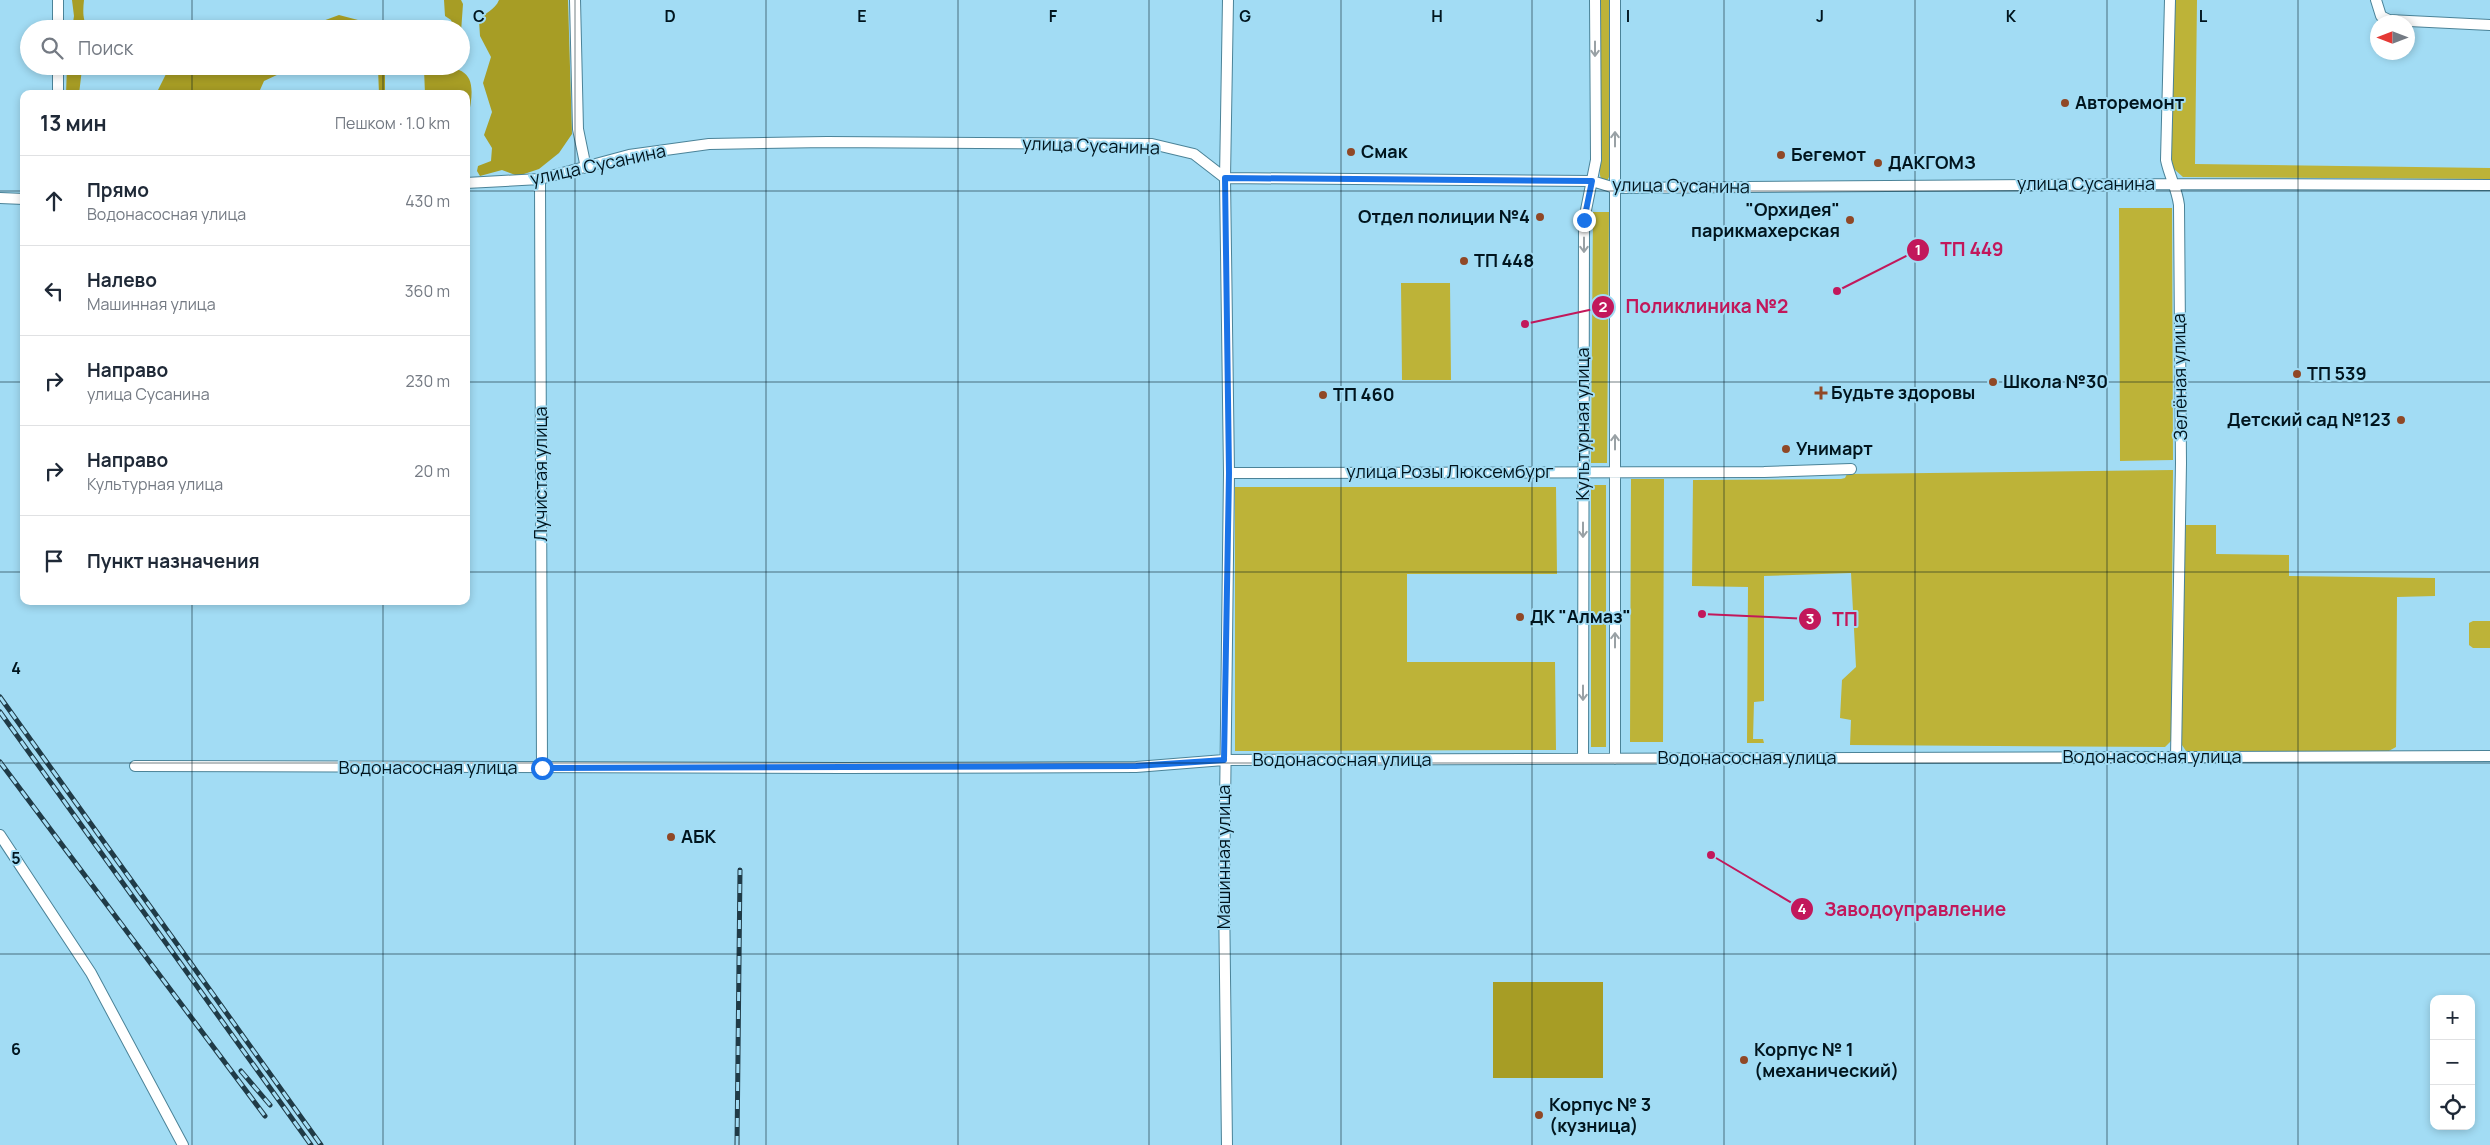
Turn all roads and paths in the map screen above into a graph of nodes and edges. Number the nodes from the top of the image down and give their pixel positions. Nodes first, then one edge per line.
1 (58, 0) edge
2 (575, 0) edge
3 (1228, 0) edge
4 (1595, 0) edge
5 (1615, 0) edge
6 (2170, 0) edge
7 (2376, 1) edge
8 (58, 20) edge
9 (2490, 25) edge
10 (58, 75) edge
11 (58, 90) edge
12 (586, 168) junction
13 (1225, 178) junction
14 (540, 180) junction
15 (1592, 181) junction
16 (470, 183) edge
17 (2175, 184) junction
18 (2490, 186) edge
19 (1615, 188) junction
20 (0, 198) edge
21 (20, 199) edge
22 (1851, 469) dead end
23 (1583, 472) junction
24 (1615, 472) junction
25 (1229, 473) junction
26 (2490, 756) edge
27 (2176, 757) junction
28 (1583, 759) junction
29 (1615, 759) junction
30 (1224, 760) junction
31 (135, 766) dead end
32 (542, 768) junction
33 (0, 835) edge
34 (184, 1145) edge
35 (1227, 1145) edge

1 - 8 street
2 - 12 street
3 - 13 street, Машинная улица
4 -> 15 street, Культурная улица
19 -> 5 street, Культурная улица
6 - 17 street, Зелёная улица
7 - 9 street
10 - 11 street
12 - 13 street, улица Сусанина
12 - 14 street, улица Сусанина
13 - 15 street, улица Сусанина
13 - 25 street, Машинная улица
14 - 16 street, улица Сусанина
14 - 32 street, Лучистая улица
15 - 19 street, улица Сусанина
15 -> 23 street, Культурная улица
17 - 18 street, улица Сусанина
17 - 19 street, улица Сусанина
17 - 27 street, Зелёная улица
24 -> 19 street, Культурная улица
20 - 21 street
22 - 24 street, улица Розы Люксембург
23 - 24 street, улица Розы Люксембург
23 - 25 street, улица Розы Люксембург
23 -> 28 street, Культурная улица
29 -> 24 street, Культурная улица
25 - 30 street, Машинная улица
26 - 27 street, Водонасосная улица
27 - 29 street, Водонасосная улица
28 - 29 street, Водонасосная улица
28 - 30 street, Водонасосная улица
30 - 32 street, Водонасосная улица
30 - 35 street, Машинная улица
31 - 32 street, Водонасосная улица
33 - 34 street

